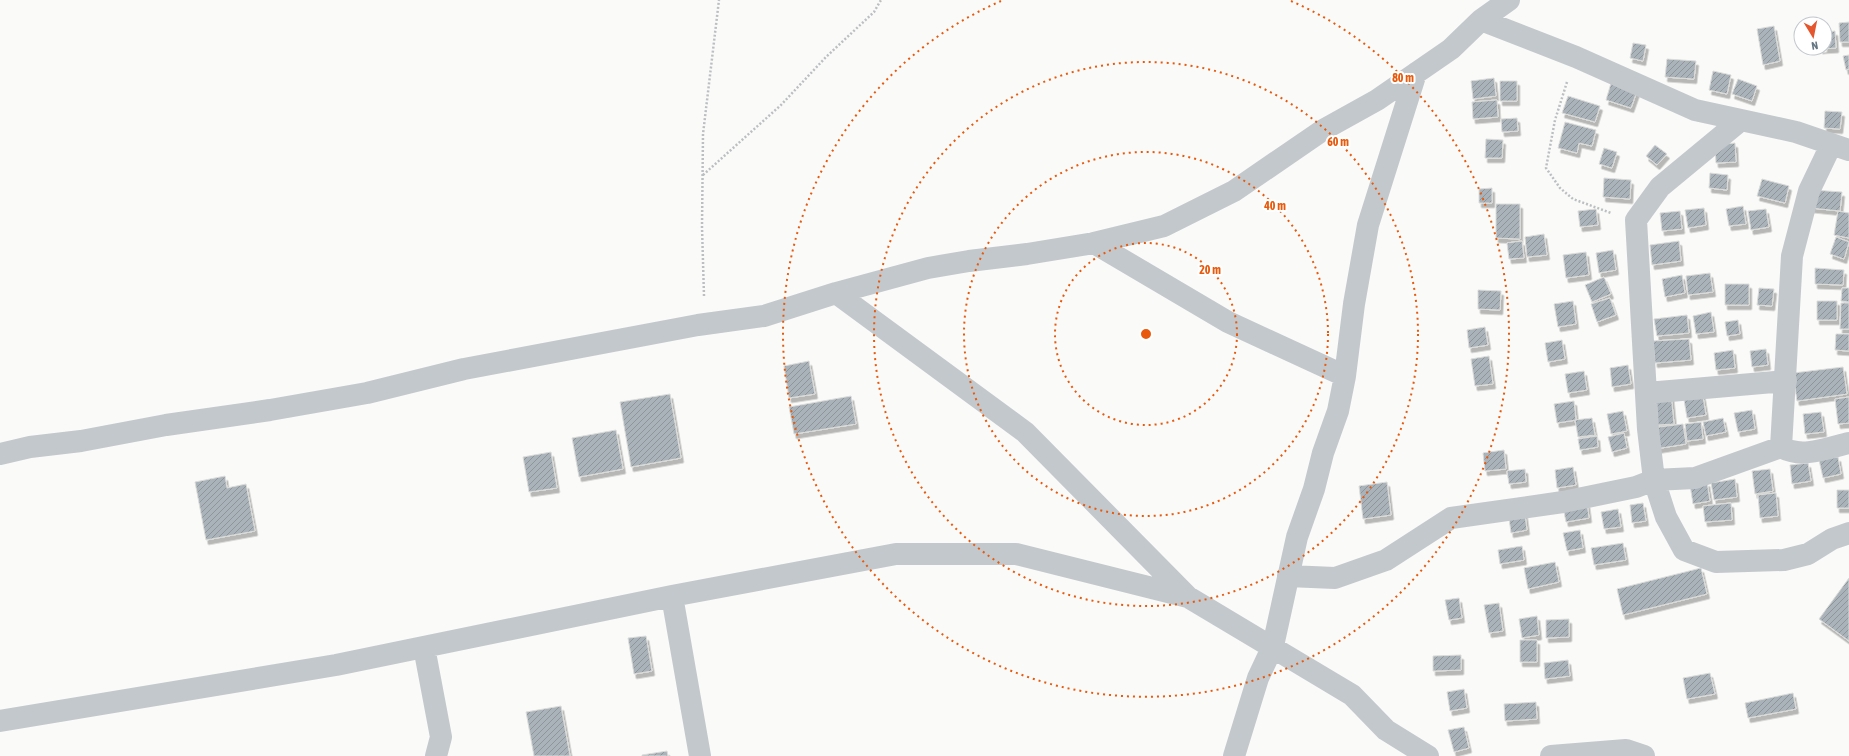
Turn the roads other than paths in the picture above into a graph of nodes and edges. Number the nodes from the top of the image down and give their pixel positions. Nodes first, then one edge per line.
1 (1509, 0) edge
2 (1481, 20) junction
3 (1416, 73) junction
4 (1741, 120) junction
5 (1840, 148) edge
6 (1094, 243) junction
7 (836, 293) junction
8 (1345, 376) junction
9 (1786, 381) junction
10 (1646, 393) junction
11 (1849, 443) edge
12 (1781, 447) junction
13 (0, 454) edge
14 (1654, 480) junction
15 (1849, 533) edge
16 (1288, 576) junction
17 (672, 596) junction
18 (1188, 597) junction
19 (1273, 646) junction
20 (424, 647) junction
21 (0, 721) edge
22 (436, 756) edge
23 (700, 756) edge
24 (1234, 756) edge
25 (1428, 756) edge
26 (1551, 756) edge
27 (1644, 756) edge

1 - 2 street
2 - 3 street
2 - 4 street
3 - 6 street
3 - 8 street
4 - 5 street
4 - 10 street
5 - 9 street
6 - 7 street
6 - 8 street
7 - 13 street
7 - 18 street
8 - 16 street
9 - 10 street
9 - 12 street
10 - 14 street
11 - 12 street
12 - 14 street
14 - 15 street
14 - 16 street
16 - 19 street
17 - 18 street
17 - 20 street
17 - 23 street
18 - 19 street
19 - 24 street
19 - 25 street
20 - 21 street
20 - 22 street
26 - 27 street

